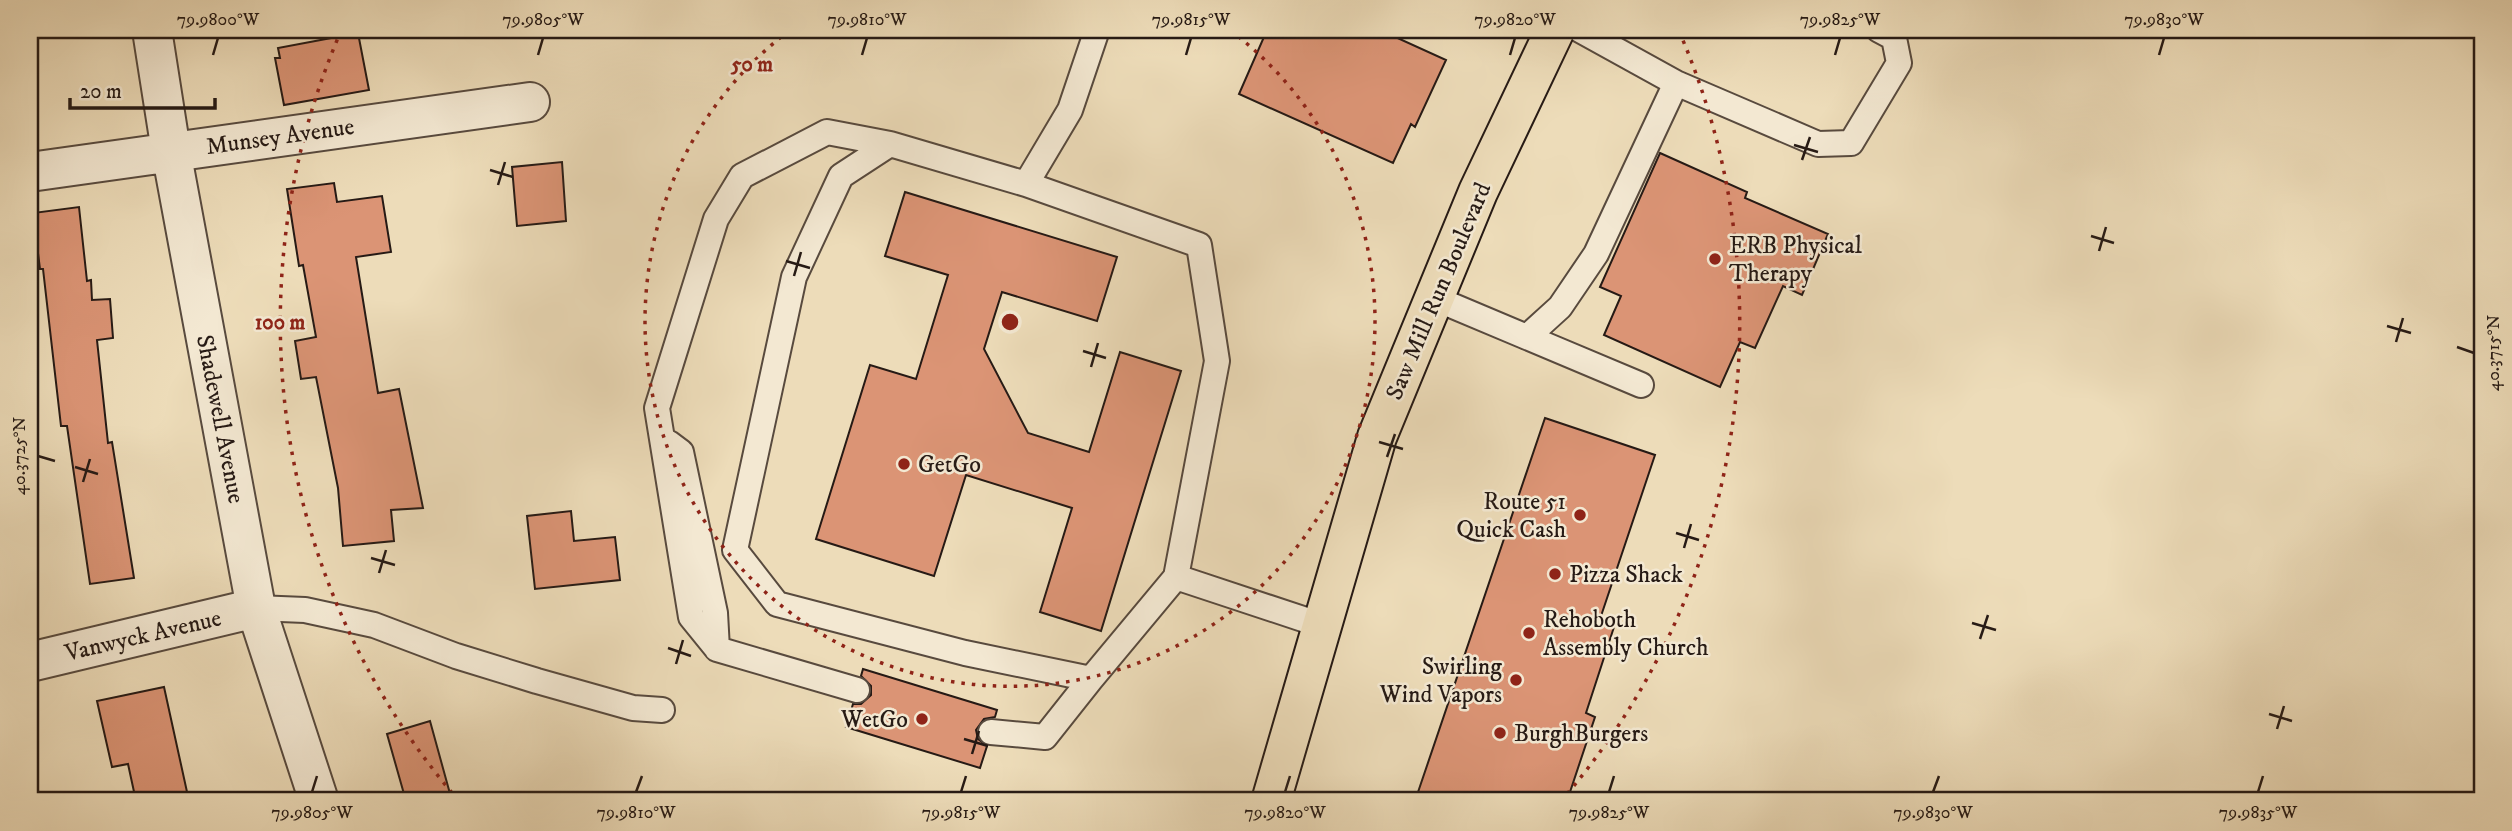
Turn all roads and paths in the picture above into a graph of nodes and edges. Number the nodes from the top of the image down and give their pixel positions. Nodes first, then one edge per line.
1 (152, 30) edge
2 (1097, 30) edge
3 (1555, 30) edge
4 (1580, 30) edge
5 (1879, 30) edge
6 (1676, 83) junction
7 (530, 102) dead end
8 (890, 144) junction
9 (171, 151) junction
10 (30, 172) edge
11 (1026, 184) junction
12 (1434, 298) junction
13 (1527, 337) junction
14 (1641, 385) dead end
15 (1176, 577) junction
16 (256, 608) junction
17 (1321, 625) junction
18 (30, 662) edge
19 (1091, 678) junction
20 (857, 690) dead end
21 (662, 710) dead end
22 (991, 732) dead end
23 (319, 801) edge
24 (1271, 801) edge

1 - 9 street, Shadewell Avenue
2 - 11 lane
3 - 12 highway, Saw Mill Run Boulevard
4 - 6 lane
5 - 6 lane
6 - 13 lane
7 - 9 street, Munsey Avenue
8 - 11 lane
8 - 19 lane
8 - 20 lane
9 - 10 street, Munsey Avenue
9 - 16 street, Shadewell Avenue
11 - 15 lane
12 - 13 lane
12 - 17 highway, Saw Mill Run Boulevard
13 - 14 lane
15 - 17 lane
15 - 19 lane
16 - 18 street, Vanwyck Avenue
16 - 21 lane
16 - 23 street, Shadewell Avenue
17 - 24 highway, Saw Mill Run Boulevard
19 - 22 lane

